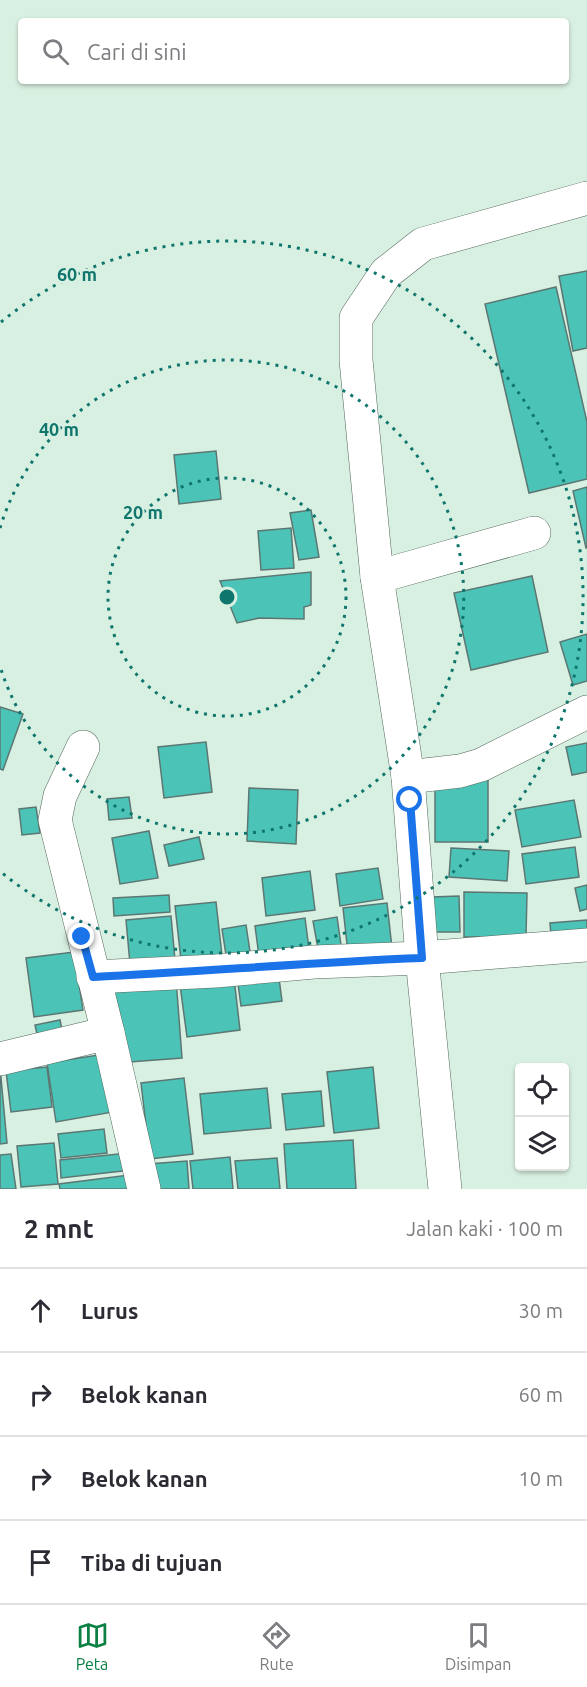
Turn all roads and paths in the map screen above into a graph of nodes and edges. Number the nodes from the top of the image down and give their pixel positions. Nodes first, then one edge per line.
1 (587, 198) edge
2 (534, 533) dead end
3 (377, 577) junction
4 (587, 712) edge
5 (83, 747) dead end
6 (408, 777) junction
7 (587, 945) edge
8 (422, 958) junction
9 (93, 977) junction
10 (108, 1033) junction
11 (0, 1059) edge
12 (144, 1189) edge
13 (445, 1189) edge

1 - 3 street
2 - 3 street
3 - 6 street
4 - 6 street
5 - 9 street
6 - 8 street
7 - 8 street
8 - 9 street
8 - 13 street
9 - 10 street
10 - 11 street
10 - 12 street

